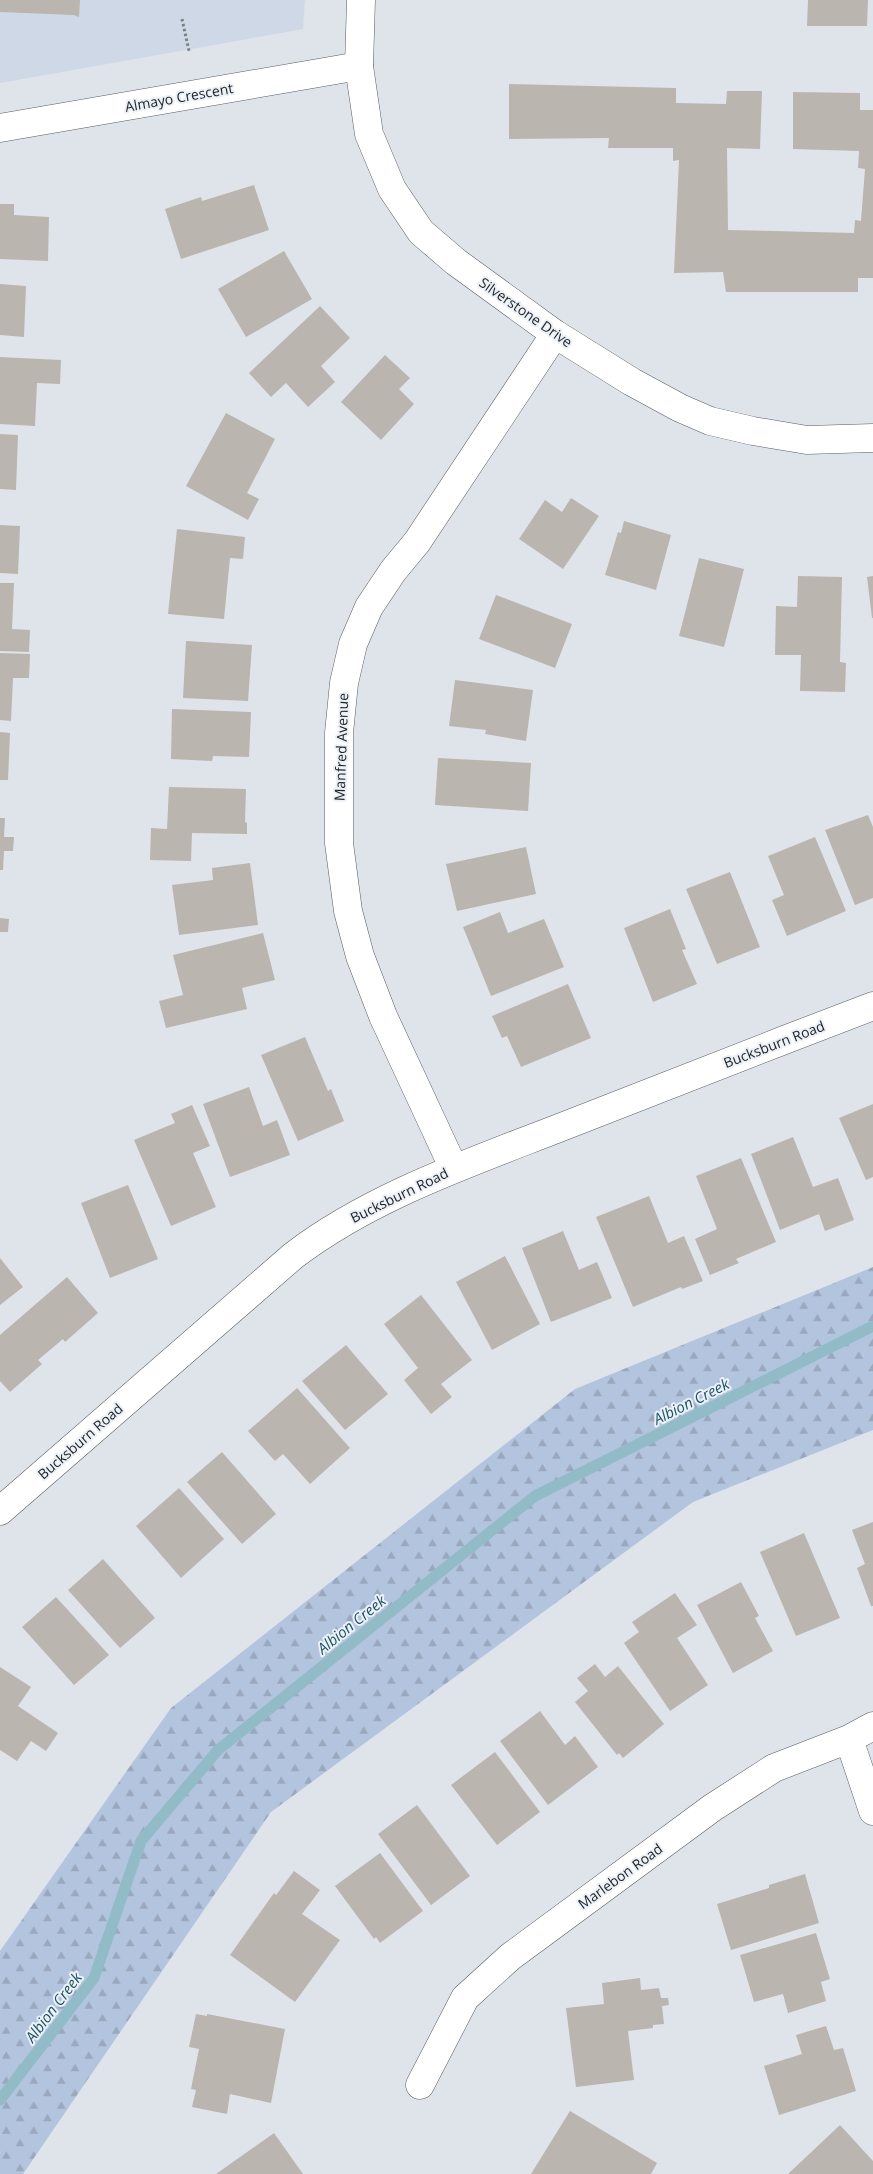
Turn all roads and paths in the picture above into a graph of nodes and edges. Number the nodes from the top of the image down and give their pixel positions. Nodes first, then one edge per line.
1 (361, 0) edge
2 (182, 19) dead end
3 (189, 51) dead end
4 (359, 66) junction
5 (0, 128) edge
6 (555, 334) junction
7 (873, 438) edge
8 (873, 1006) edge
9 (454, 1169) junction
10 (0, 1511) edge
11 (873, 1726) edge
12 (849, 1739) junction
13 (873, 1811) edge
14 (420, 2085) dead end

1 - 4 street, Silverstone Drive
2 - 3 path
4 - 5 street, Almayo Crescent
4 - 6 street, Silverstone Drive
6 - 7 street, Silverstone Drive
6 - 9 street, Manfred Avenue
8 - 9 street, Bucksburn Road
9 - 10 street, Bucksburn Road
11 - 12 street, Marlebon Road
12 - 13 street
12 - 14 street, Marlebon Road

